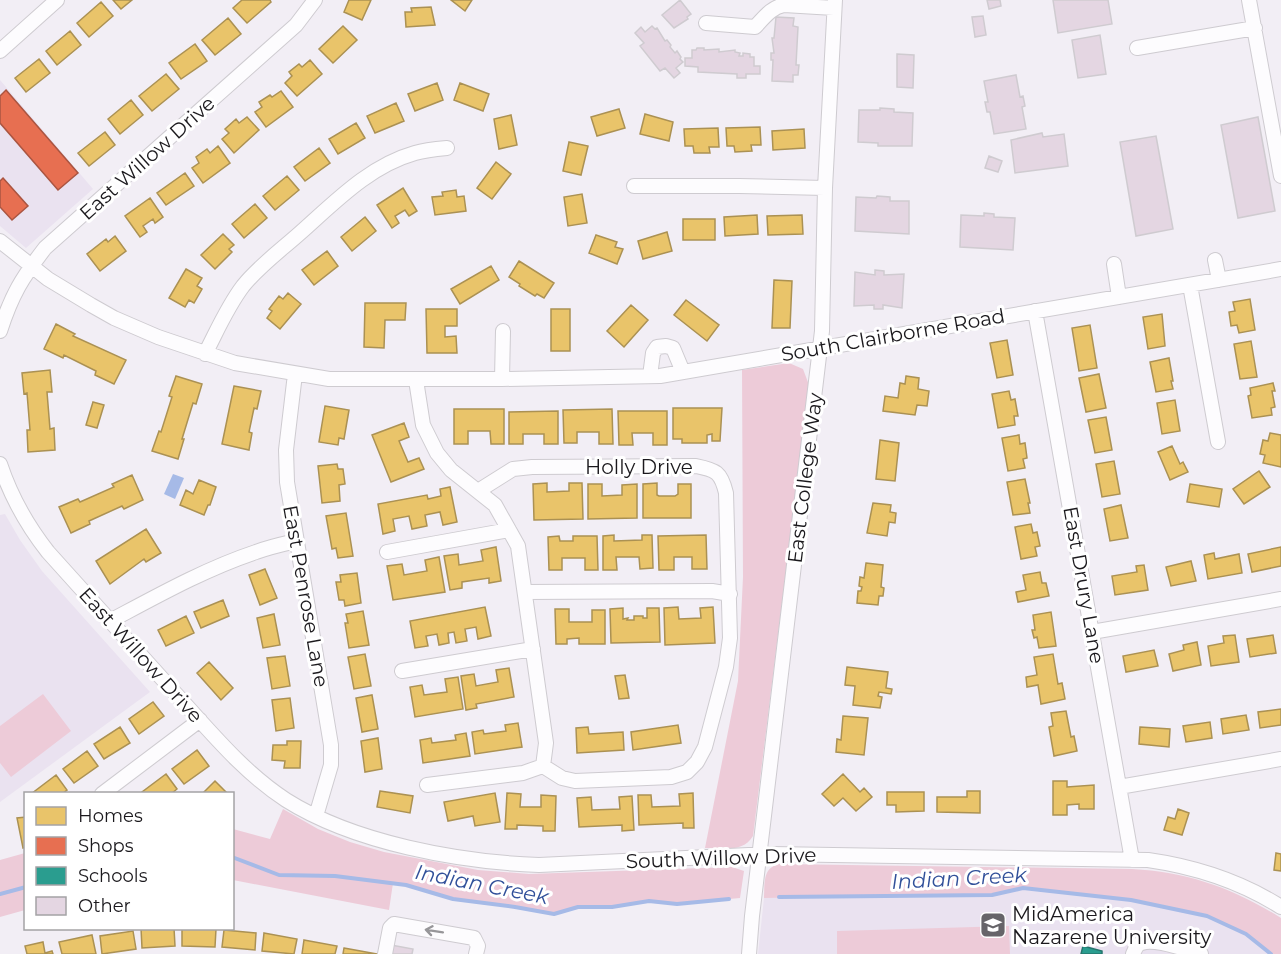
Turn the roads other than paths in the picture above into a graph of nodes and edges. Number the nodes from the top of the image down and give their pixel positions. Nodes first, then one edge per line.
1 (57, 0) edge
2 (315, 0) edge
3 (1250, 0) edge
4 (835, 4) edge
5 (706, 23) dead end
6 (1254, 28) junction
7 (1137, 48) dead end
8 (0, 51) edge
9 (447, 148) dead end
10 (1281, 176) edge
11 (634, 186) dead end
12 (825, 188) junction
13 (0, 241) edge
14 (1215, 260) dead end
15 (1114, 264) dead end
16 (31, 266) junction
17 (1281, 269) edge
18 (1219, 280) junction
19 (1190, 285) junction
20 (1119, 297) junction
21 (1035, 311) junction
22 (0, 331) edge
23 (503, 331) dead end
24 (820, 348) junction
25 (205, 354) junction
26 (682, 372) junction
27 (295, 374) junction
28 (650, 376) junction
29 (416, 380) junction
30 (502, 380) junction
31 (1218, 442) dead end
32 (0, 464) edge
33 (478, 491) junction
34 (509, 530) junction
35 (296, 541) junction
36 (387, 552) dead end
37 (525, 592) junction
38 (730, 594) junction
39 (1281, 599) edge
40 (111, 621) junction
41 (1092, 632) junction
42 (533, 649) junction
43 (402, 670) dead end
44 (200, 720) junction
45 (1281, 759) edge
46 (543, 766) junction
47 (428, 784) dead end
48 (1119, 787) junction
49 (105, 792) edge
50 (316, 816) junction
51 (759, 855) junction
52 (1132, 860) junction
53 (1281, 907) edge
54 (385, 954) edge
55 (477, 954) edge
56 (749, 954) edge
57 (1133, 954) edge
58 (1201, 954) edge

1 - 8 street
2 - 16 street, East Willow Drive
3 - 6 street
4 - 5 street
4 - 12 street, East College Way
6 - 7 street
6 - 10 street
9 - 25 street
11 - 12 street
12 - 24 street, East College Way
13 - 16 street, South Clairborne Road
14 - 18 street
15 - 20 street
16 - 22 street, East Willow Drive
16 - 25 street, South Clairborne Road
17 - 18 street, South Clairborne Road
18 - 19 street, South Clairborne Road
19 - 20 street, South Clairborne Road
19 - 31 street
20 - 21 street, South Clairborne Road
21 - 24 street, South Clairborne Road
21 - 41 street, East Drury Lane
23 - 30 street
24 - 26 street, South Clairborne Road
24 - 51 street, East College Way
25 - 27 street, South Clairborne Road
26 - 28 street, South Clairborne Road
26 - 28 street
27 - 29 street, South Clairborne Road
27 - 35 street, East Penrose Lane
28 - 30 street, South Clairborne Road
29 - 30 street, South Clairborne Road
29 - 33 street
32 - 40 street, East Willow Drive
33 - 34 street
33 - 38 street, Holly Drive
34 - 36 street
34 - 37 street
35 - 40 street
35 - 50 street, East Penrose Lane
37 - 38 street
37 - 42 street
38 - 46 street, Holly Drive
39 - 41 street
40 - 44 street, East Willow Drive
41 - 48 street, East Drury Lane
42 - 43 street
42 - 46 street
44 - 49 street
44 - 50 street, East Willow Drive
45 - 48 street
46 - 47 street
48 - 52 street, East Drury Lane
50 - 51 street, South Willow Drive
51 - 52 street, South Willow Drive
51 - 56 street, East College Way
52 - 53 street
55 -> 54 street
57 - 58 street

